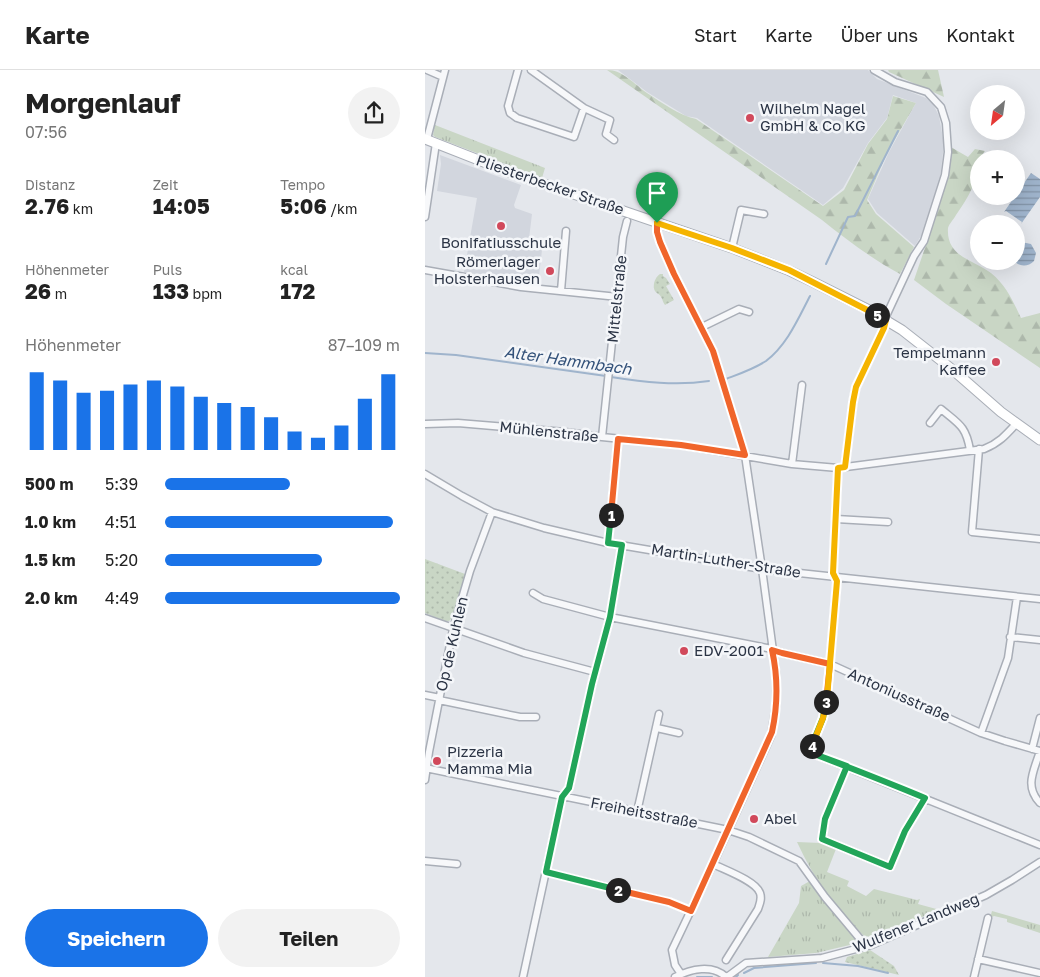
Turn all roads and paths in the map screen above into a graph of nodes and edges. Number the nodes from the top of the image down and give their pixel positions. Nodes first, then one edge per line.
1 (427, 70) edge
2 (518, 70) edge
3 (531, 70) edge
4 (874, 70) edge
5 (444, 73) edge
6 (584, 108) junction
7 (426, 139) edge
8 (614, 140) dead end
9 (436, 144) junction
10 (764, 214) dead end
11 (425, 217) edge
12 (627, 221) dead end
13 (657, 223) junction
14 (566, 231) dead end
15 (732, 248) junction
16 (425, 270) edge
17 (561, 291) junction
18 (618, 297) junction
19 (749, 312) dead end
20 (886, 320) junction
21 (702, 327) junction
22 (802, 386) dead end
23 (930, 423) dead end
24 (425, 424) edge
25 (1016, 424) junction
26 (602, 438) junction
27 (618, 439) junction
28 (1040, 440) edge
29 (979, 449) junction
30 (970, 450) junction
31 (745, 455) junction
32 (792, 464) junction
33 (842, 468) junction
34 (425, 474) edge
35 (492, 512) junction
36 (836, 519) junction
37 (888, 522) dead end
38 (1040, 539) edge
39 (608, 543) junction
40 (622, 545) junction
41 (762, 569) junction
42 (836, 577) junction
43 (533, 593) dead end
44 (1017, 597) junction
45 (1040, 599) edge
46 (610, 617) junction
47 (425, 618) edge
48 (453, 629) junction
49 (1010, 637) junction
50 (1040, 640) edge
51 (772, 650) junction
52 (830, 664) junction
53 (595, 672) junction
54 (425, 695) edge
55 (440, 699) junction
56 (659, 714) dead end
57 (536, 717) dead end
58 (1040, 718) edge
59 (657, 728) junction
60 (981, 732) junction
61 (679, 733) dead end
62 (1032, 749) junction
63 (1040, 751) edge
64 (847, 766) junction
65 (426, 768) edge
66 (425, 780) edge
67 (562, 797) junction
68 (925, 798) junction
69 (1040, 803) edge
70 (637, 812) junction
71 (728, 830) junction
72 (1040, 845) edge
73 (425, 861) edge
74 (1040, 862) edge
75 (457, 864) dead end
76 (713, 864) junction
77 (546, 872) junction
78 (691, 911) junction
79 (988, 918) dead end
80 (866, 946) junction
81 (978, 959) junction
82 (726, 960) dead end
83 (1040, 973) edge
84 (678, 976) edge
85 (523, 977) edge
86 (727, 977) edge
87 (974, 977) edge

1 - 5 street
2 - 6 street
3 - 6 street
4 - 20 street
5 - 7 street
6 - 8 street
7 - 9 main road, Pliesterbecker Straße
9 - 11 street
9 - 13 main road, Pliesterbecker Straße
10 - 15 street
12 - 18 street, Mittelstraße
13 - 15 main road, Pliesterbecker Straße
13 - 21 street
14 - 17 street
15 - 20 main road, Pliesterbecker Straße
16 - 17 street
17 - 18 street
18 - 26 street, Mittelstraße
19 - 21 street
20 - 25 main road, Pliesterbecker Straße
20 - 33 street
21 - 31 street
22 - 32 street
23 - 30 street
24 - 26 street, Mühlenstraße
25 - 28 main road, Pliesterbecker Straße
25 - 29 street, Mühlenstraße
26 - 27 street, Mühlenstraße
27 - 31 street, Mühlenstraße
27 - 39 street
29 - 30 street, Mühlenstraße
29 - 38 street
30 - 33 street, Mühlenstraße
31 - 32 street, Mühlenstraße
31 - 41 street
32 - 33 street, Mühlenstraße
33 - 36 street
34 - 35 street, Martin-Luther-Straße
35 - 39 street, Martin-Luther-Straße
35 - 48 street, Op de Kuhlen
36 - 37 street
36 - 42 street
39 - 40 street, Martin-Luther-Straße
40 - 41 street, Martin-Luther-Straße
40 - 46 street
41 - 42 street, Martin-Luther-Straße
41 - 51 street
42 - 44 street, Martin-Luther-Straße
42 - 52 street
43 - 46 street, Antoniusstraße
44 - 45 street, Martin-Luther-Straße
44 - 49 street
46 - 51 street, Antoniusstraße
46 - 53 street
47 - 48 street
48 - 53 street
48 - 55 street, Op de Kuhlen
49 - 50 street
49 - 60 street
51 - 52 street, Antoniusstraße
51 - 71 street
52 - 60 street, Antoniusstraße
52 - 64 street
53 - 67 street
54 - 55 street
55 - 57 street
55 - 65 street, Op de Kuhlen
56 - 59 street
58 - 62 street
59 - 61 street
59 - 70 street
60 - 62 street, Antoniusstraße
62 - 63 street, Antoniusstraße
63 - 69 street
64 - 68 street
64 - 68 street
65 - 66 street, Op de Kuhlen
65 - 67 street, Freiheitsstraße
67 - 70 street, Freiheitsstraße
67 - 77 street
68 - 72 street
70 - 71 street, Freiheitsstraße
71 - 76 street
71 - 80 street, Freiheitsstraße
73 - 75 street
74 - 80 street, Wulfener Landweg
76 - 78 street
76 - 82 street
77 - 78 street
77 - 85 street
78 - 84 street
79 - 81 street
80 - 86 street, Wulfener Landweg
81 - 83 street
81 - 87 street
84 - 86 street, Wulfener Landweg

